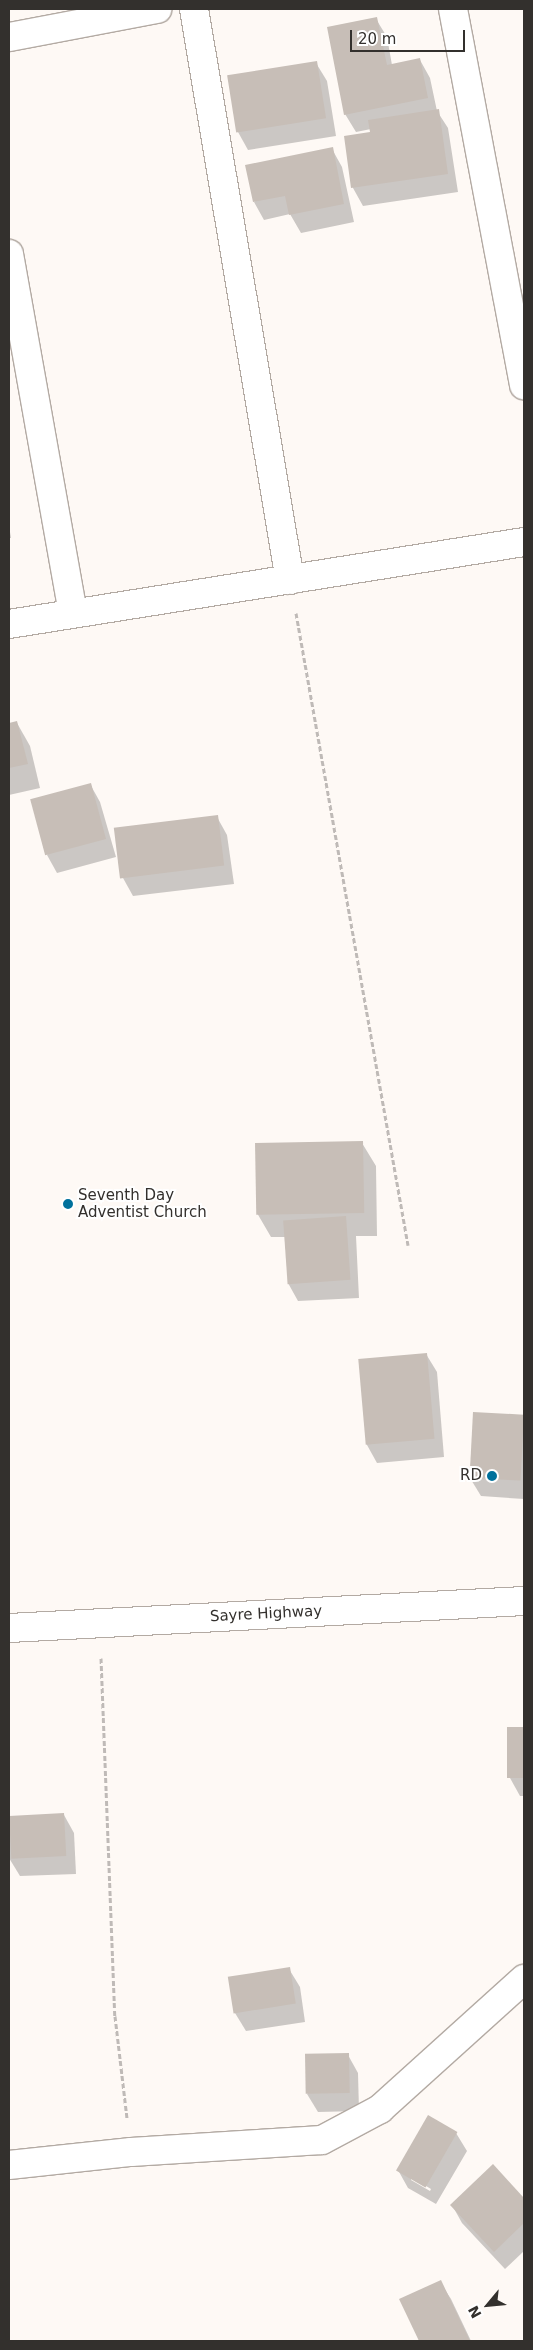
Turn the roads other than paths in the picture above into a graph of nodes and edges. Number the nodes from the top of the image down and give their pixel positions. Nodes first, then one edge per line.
1 (157, 9) edge
2 (194, 9) edge
3 (453, 9) edge
4 (9, 37) edge
5 (9, 254) edge
6 (524, 385) edge
7 (524, 542) edge
8 (290, 580) junction
9 (73, 612) junction
10 (9, 624) edge
11 (524, 1600) edge
12 (9, 1628) edge
13 (524, 1979) edge
14 (9, 2165) edge

1 - 4 main road
2 - 8 main road
3 - 6 main road
5 - 9 main road
7 - 8 main road
8 - 9 main road
9 - 10 main road
11 - 12 main road, Sayre Highway
13 - 14 main road

